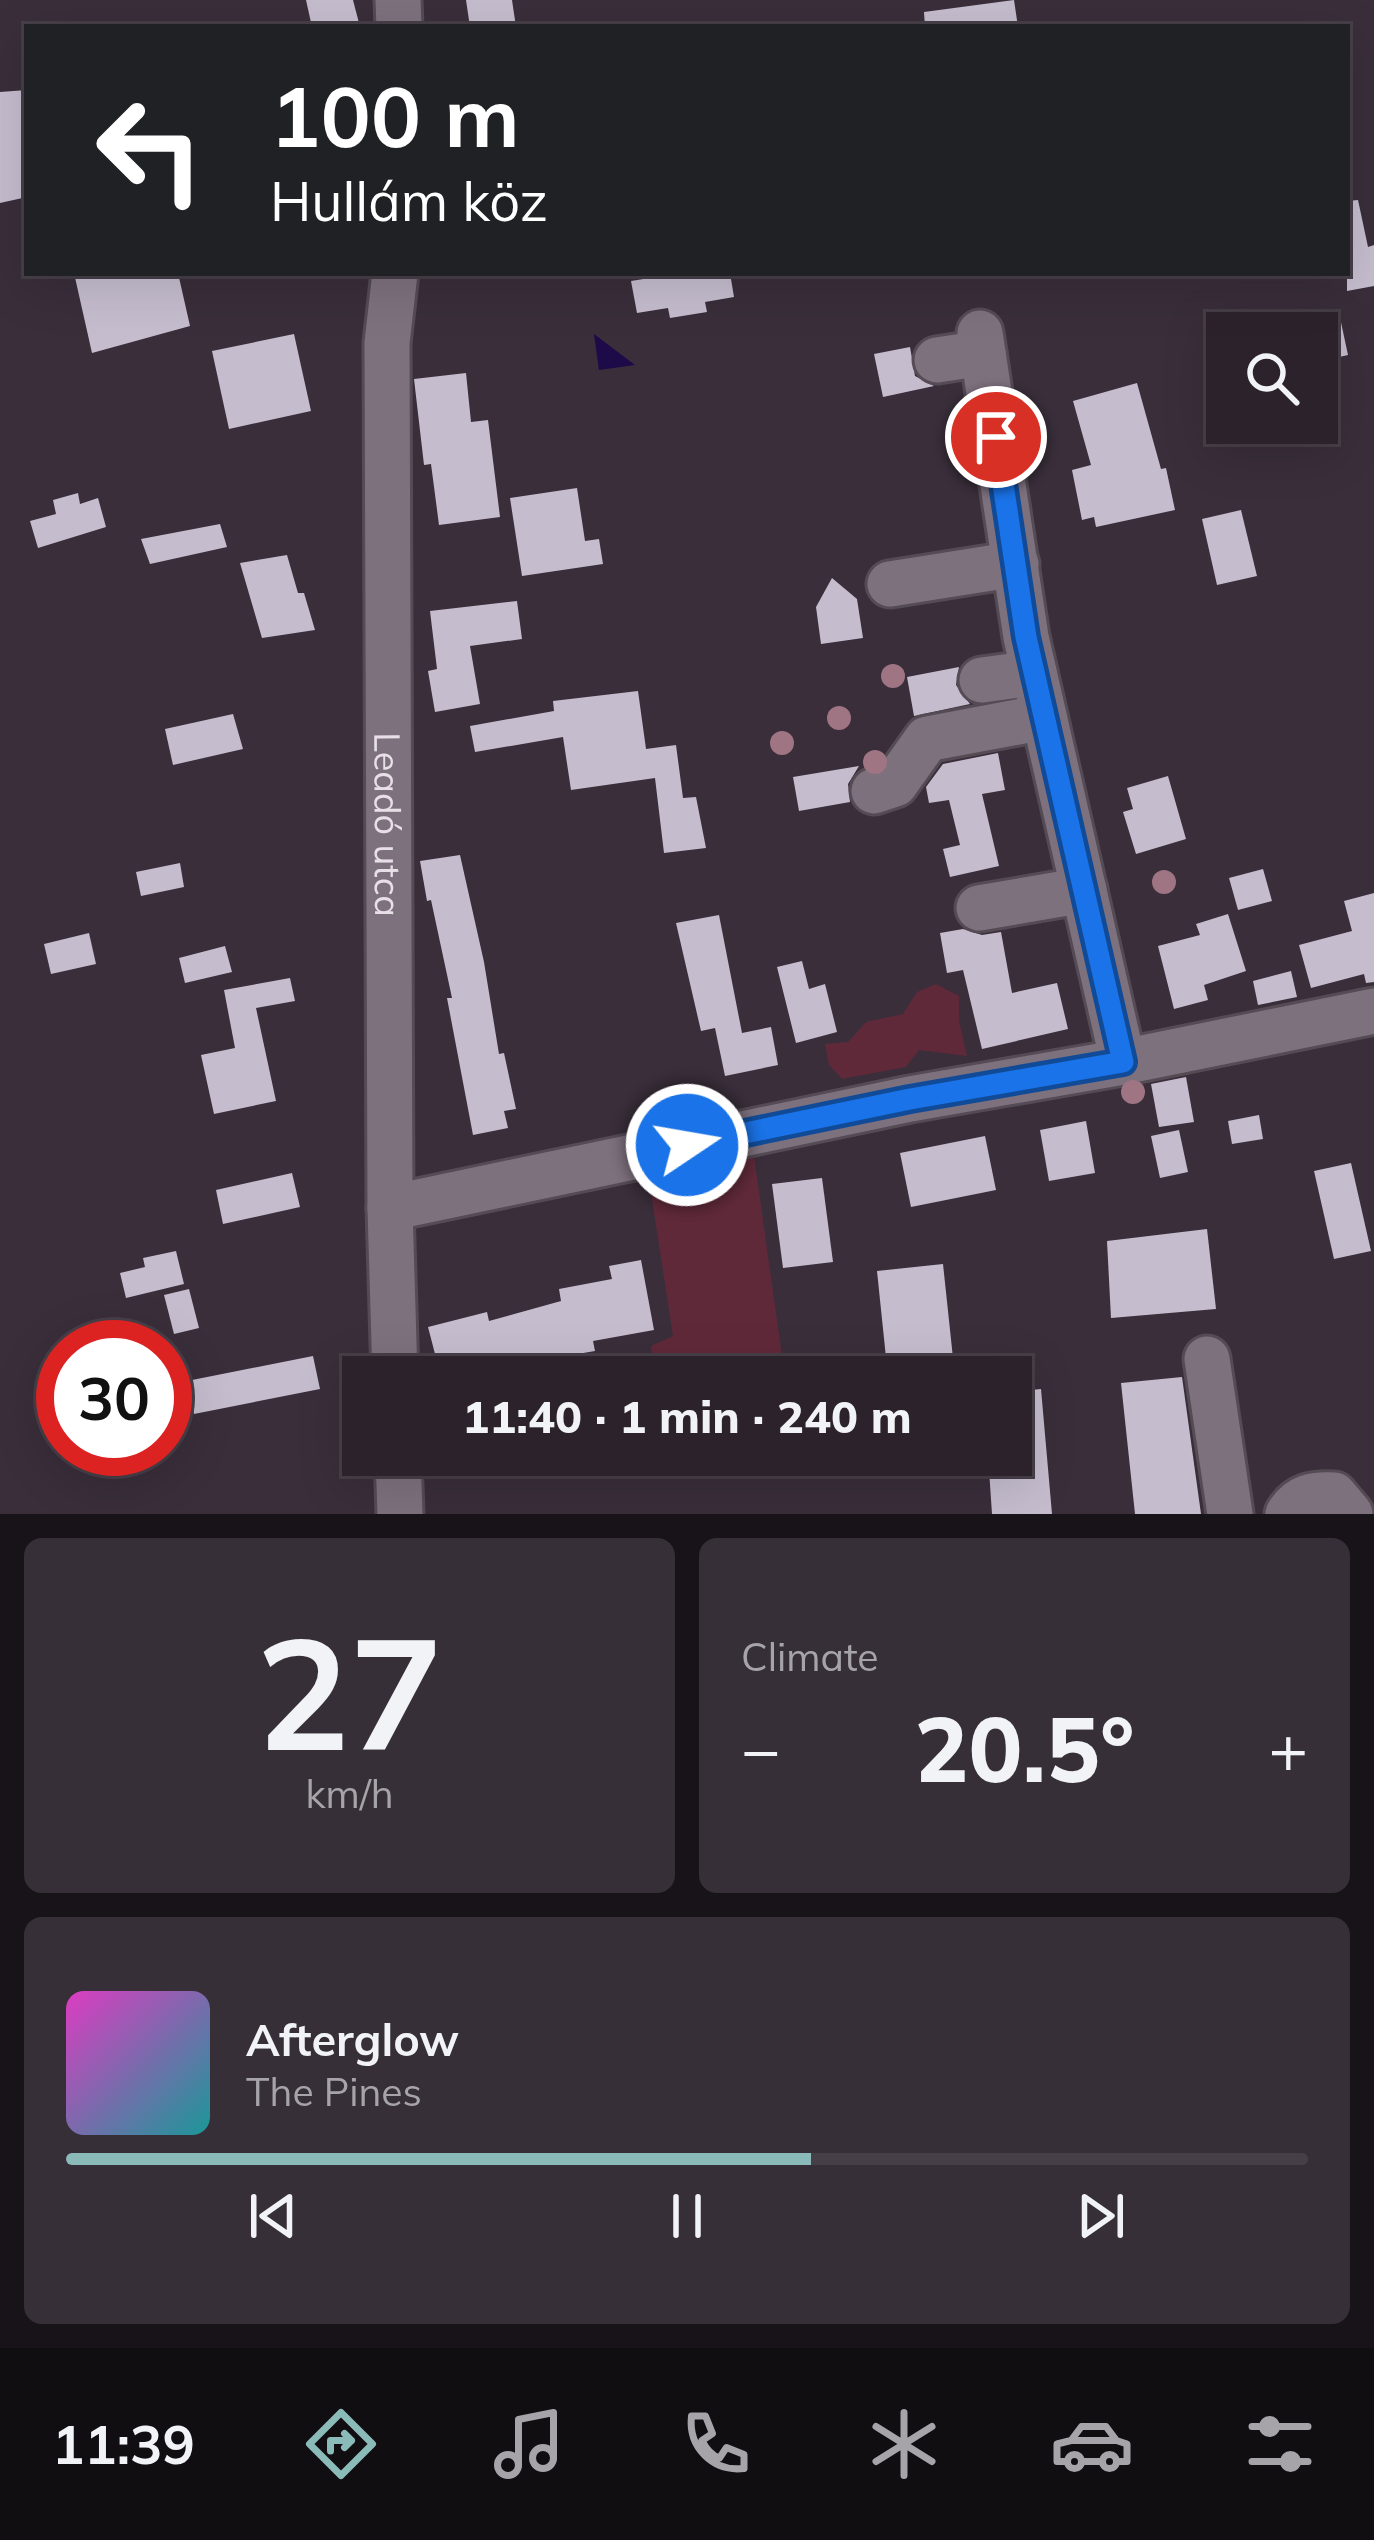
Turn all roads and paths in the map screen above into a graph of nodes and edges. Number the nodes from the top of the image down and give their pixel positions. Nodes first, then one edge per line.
1 (394, 276) edge
2 (937, 360) dead end
3 (1016, 564) junction
4 (890, 584) dead end
5 (982, 680) dead end
6 (1039, 695) junction
7 (874, 790) dead end
8 (1084, 890) junction
9 (979, 908) dead end
10 (1374, 1011) edge
11 (1123, 1062) junction
12 (390, 1208) junction
13 (394, 1356) edge
14 (1207, 1359) dead end
15 (399, 1476) edge
16 (400, 1514) edge
17 (1230, 1514) edge
18 (1288, 1514) edge
19 (1350, 1514) edge

1 - 12 street, Leadó utca
2 - 3 street
3 - 4 street
3 - 6 street
5 - 6 street
6 - 7 street
6 - 8 street
8 - 9 street
8 - 11 street
10 - 11 street
11 - 12 street
12 - 13 street, Leadó utca
14 - 17 street
15 - 16 street
18 - 19 street

